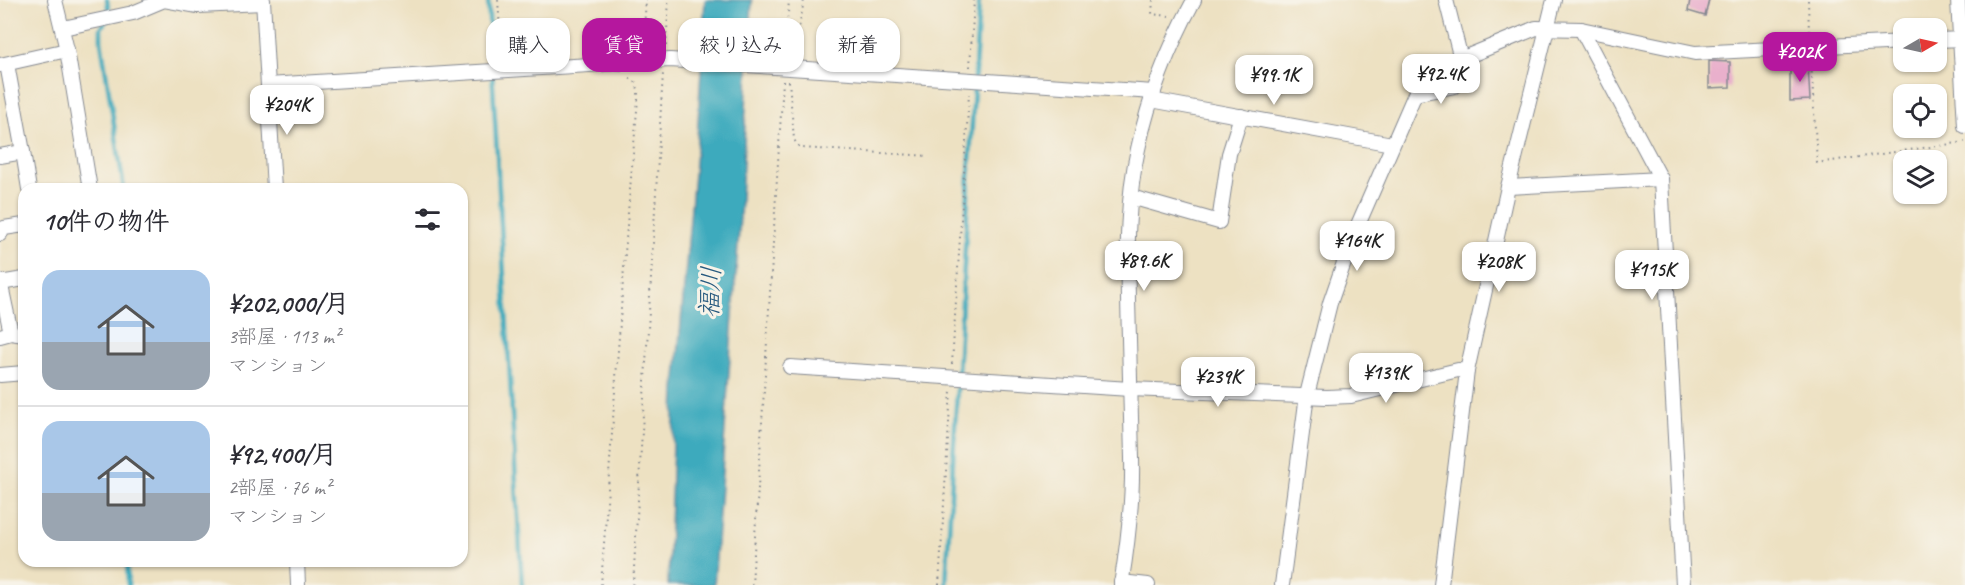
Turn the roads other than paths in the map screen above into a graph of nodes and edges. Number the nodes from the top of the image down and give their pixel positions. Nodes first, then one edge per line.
1 (55, 0) edge
2 (164, 0) edge
3 (1194, 0) edge
4 (1446, 0) edge
5 (1554, 0) edge
6 (1958, 0) edge
7 (263, 1) edge
8 (132, 6) edge
9 (1546, 27) junction
10 (63, 28) junction
11 (1581, 29) junction
12 (1963, 39) edge
13 (1947, 40) edge
14 (1893, 43) edge
15 (68, 50) junction
16 (1461, 59) junction
17 (4, 64) edge
18 (268, 85) junction
19 (1152, 96) junction
20 (1241, 116) junction
21 (1965, 126) edge
22 (1392, 144) junction
23 (23, 152) junction
24 (0, 156) edge
25 (1661, 179) junction
26 (28, 183) edge
27 (89, 183) edge
28 (274, 183) edge
29 (1508, 187) junction
30 (1131, 197) junction
31 (18, 226) edge
32 (0, 234) edge
33 (18, 280) edge
34 (0, 282) edge
35 (12, 335) edge
36 (790, 367) dead end
37 (1467, 371) junction
38 (18, 374) edge
39 (0, 375) edge
40 (1130, 389) junction
41 (1307, 395) junction
42 (297, 567) edge
43 (1121, 583) edge
44 (298, 585) edge
45 (1148, 585) edge
46 (1282, 585) edge
47 (1441, 585) edge
48 (1683, 585) edge

1 - 10 street
2 - 7 street
2 - 8 street
3 - 19 street
4 - 16 street
5 - 9 street
6 - 12 street
7 - 18 street
8 - 10 street
9 - 11 street
9 - 16 street
9 - 29 street
10 - 15 street
11 - 14 street
11 - 25 street
12 - 13 street
12 - 21 street
15 - 17 street
15 - 27 street
16 - 22 street
17 - 23 street
18 - 19 street
18 - 28 street
19 - 20 street
19 - 30 street
20 - 22 street
20 - 30 street
22 - 41 street
23 - 24 street
23 - 26 street
25 - 29 street
25 - 48 street
29 - 37 street
30 - 40 street
31 - 32 street
33 - 34 street
34 - 35 street
36 - 40 street
37 - 41 street
37 - 47 street
38 - 39 street
40 - 41 street
40 - 43 street
41 - 46 street
42 - 44 street
43 - 45 street

